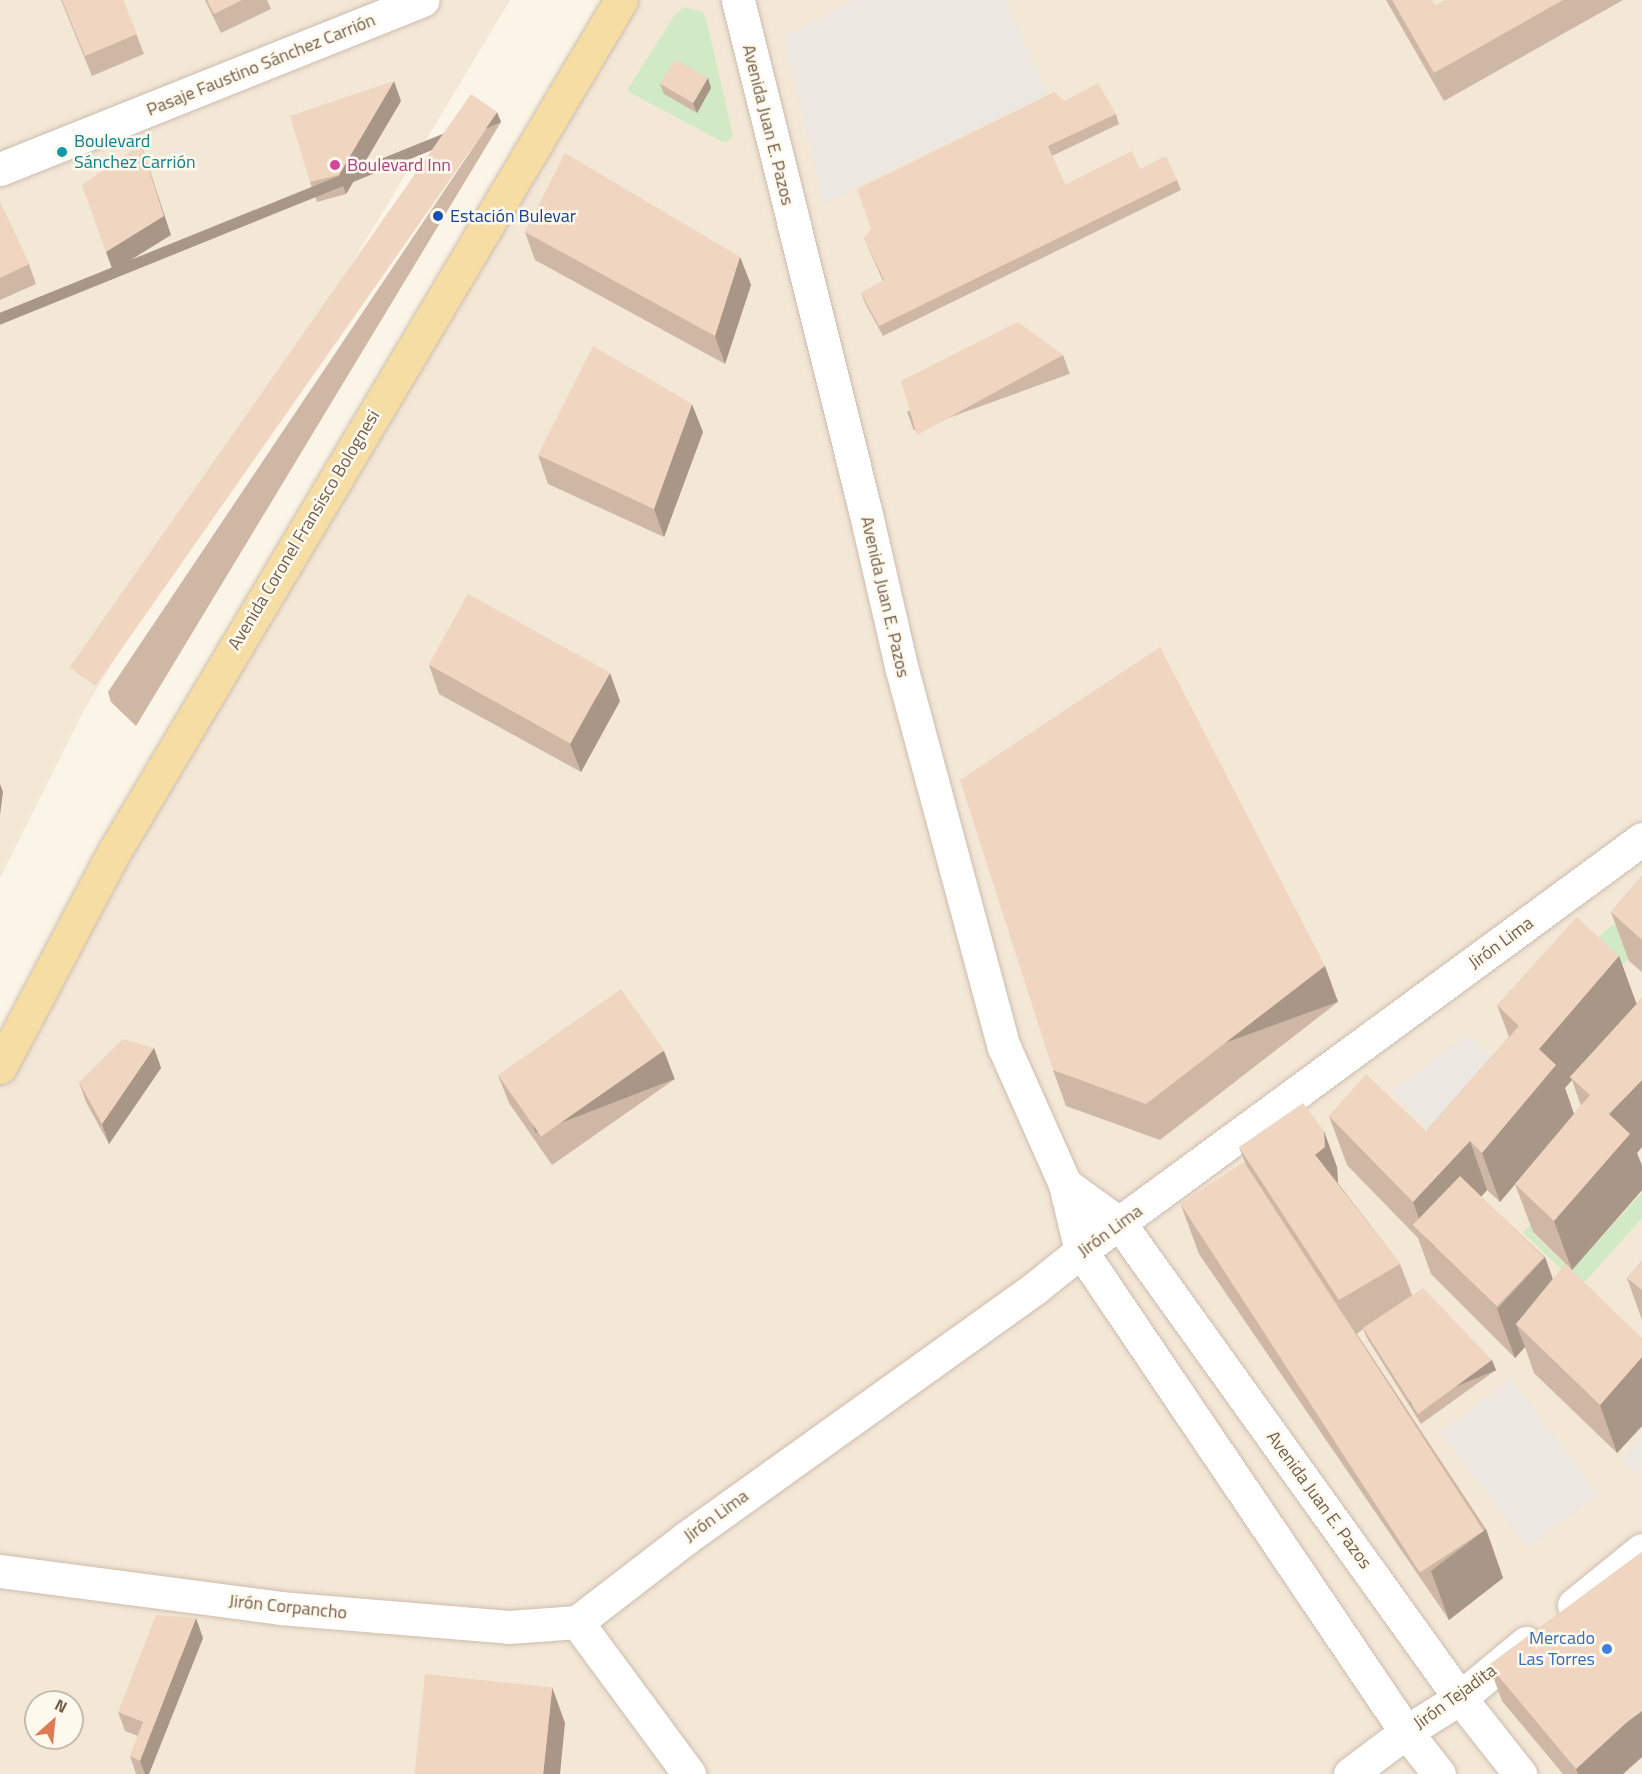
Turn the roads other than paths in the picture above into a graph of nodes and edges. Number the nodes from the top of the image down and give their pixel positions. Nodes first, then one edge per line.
1 (423, 0) edge
2 (738, 0) edge
3 (618, 1) edge
4 (0, 170) edge
5 (1642, 839) edge
6 (0, 1067) edge
7 (1065, 1184) junction
8 (1120, 1224) junction
9 (1081, 1251) junction
10 (1642, 1550) edge
11 (0, 1571) edge
12 (577, 1622) junction
13 (1460, 1698) junction
14 (1406, 1732) junction
15 (689, 1774) edge
16 (1350, 1774) edge
17 (1439, 1774) edge
18 (1520, 1774) edge

1 - 4 street, Pasaje Faustino Sánchez Carrión
2 - 7 street, Avenida Juan E. Pazos
3 - 6 main road, Avenida Coronel Fransisco Bolognesi
5 - 8 street, Jirón Lima
7 - 8 street, Avenida Juan E. Pazos
7 - 9 street, Avenida Juan E. Pazos
8 - 9 street, Jirón Lima
8 - 13 street, Avenida Juan E. Pazos
9 - 12 street, Jirón Lima
9 - 14 street
10 - 13 street, Jirón Tejadita
11 - 12 street, Jirón Corpancho
12 - 15 street
13 - 14 street, Jirón Tejadita
13 - 18 street, Avenida Juan E. Pazos
14 - 16 street, Jirón Tejadita
14 - 17 street

